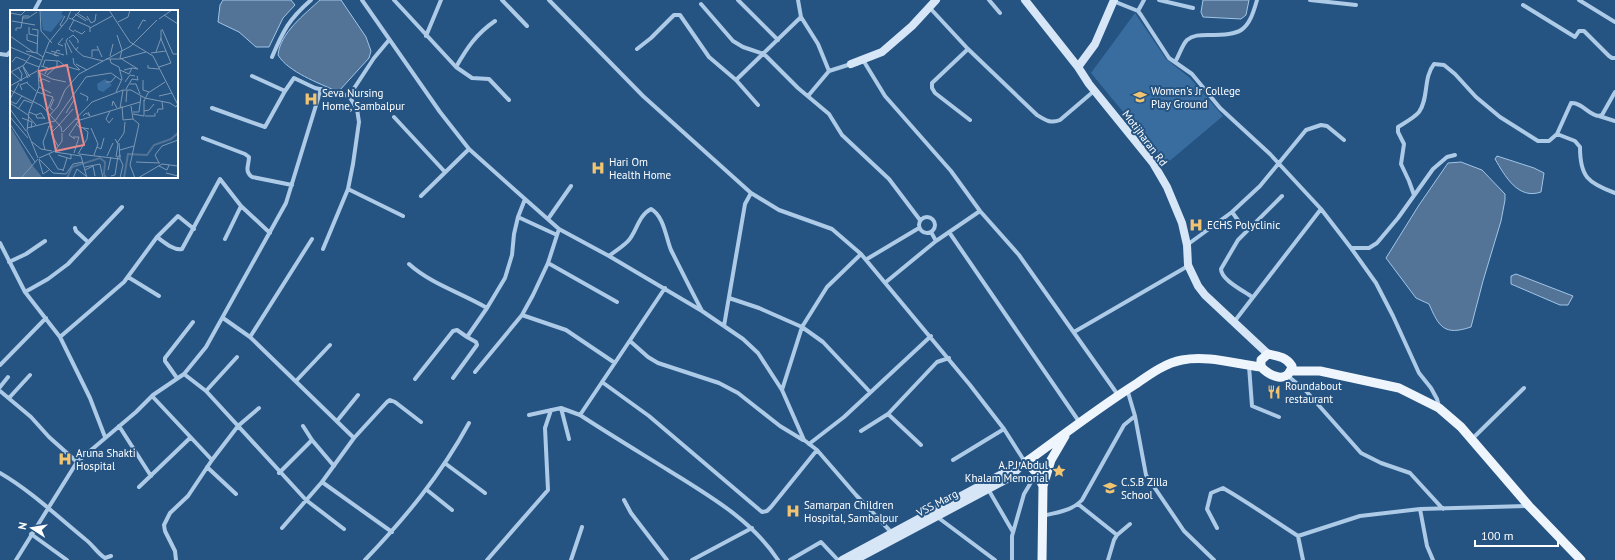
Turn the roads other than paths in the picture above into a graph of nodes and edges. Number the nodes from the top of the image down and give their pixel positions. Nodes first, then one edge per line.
1 (40, 0) edge
2 (311, 0) edge
3 (362, 0) edge
4 (394, 0) edge
5 (441, 0) edge
6 (502, 0) edge
7 (549, 0) edge
8 (738, 0) edge
9 (798, 0) edge
10 (936, 0) edge
11 (989, 0) edge
12 (1025, 0) edge
13 (1112, 0) edge
14 (1144, 0) edge
15 (1159, 0) edge
16 (1257, 0) edge
17 (1310, 0) edge
18 (1579, 0) edge
19 (701, 4) dead end
20 (1356, 5) dead end
21 (1523, 5) dead end
22 (929, 7) junction
23 (1193, 8) dead end
24 (35, 10) edge
25 (1138, 11) junction
26 (1000, 13) dead end
27 (801, 17) junction
28 (495, 21) dead end
29 (1615, 22) edge
30 (527, 26) dead end
31 (426, 36) junction
32 (389, 40) junction
33 (778, 40) junction
34 (637, 49) dead end
35 (968, 49) junction
36 (10, 52) edge
37 (0, 54) edge
38 (764, 54) junction
39 (272, 57) dead end
40 (1615, 58) edge
41 (863, 60) junction
42 (1175, 62) junction
43 (851, 64) joint
44 (456, 67) junction
45 (1078, 67) junction
46 (829, 71) junction
47 (252, 76) dead end
48 (736, 80) junction
49 (320, 89) junction
50 (1094, 90) junction
51 (285, 91) junction
52 (1615, 92) edge
53 (348, 96) junction
54 (808, 96) junction
55 (509, 100) dead end
56 (758, 105) dead end
57 (212, 108) dead end
58 (1599, 116) junction
59 (394, 117) dead end
60 (970, 120) dead end
61 (1615, 121) edge
62 (1557, 134) junction
63 (203, 138) dead end
64 (1344, 140) dead end
65 (469, 149) junction
66 (1455, 155) dead end
67 (1279, 164) junction
68 (445, 172) junction
69 (292, 185) junction
70 (571, 186) dead end
71 (348, 189) junction
72 (751, 193) junction
73 (1615, 193) edge
74 (1414, 195) junction
75 (421, 196) dead end
76 (1282, 196) dead end
77 (525, 199) junction
78 (241, 206) junction
79 (122, 207) dead end
80 (1321, 210) junction
81 (980, 211) junction
82 (1232, 212) junction
83 (403, 216) dead end
84 (518, 217) junction
85 (548, 219) junction
86 (920, 220) junction
87 (75, 228) dead end
88 (919, 228) junction
89 (194, 229) junction
90 (560, 229) junction
91 (1248, 229) junction
92 (271, 231) junction
93 (931, 232) junction
94 (948, 232) junction
95 (557, 235) junction
96 (157, 237) junction
97 (226, 239) dead end
98 (312, 239) dead end
99 (45, 241) dead end
100 (936, 241) junction
101 (88, 242) junction
102 (0, 243) edge
103 (1187, 245) junction
104 (1351, 248) junction
105 (323, 249) dead end
106 (861, 254) junction
107 (609, 256) junction
108 (867, 260) junction
109 (9, 262) junction
110 (548, 262) junction
111 (409, 264) dead end
112 (1188, 266) junction
113 (128, 277) junction
114 (886, 282) junction
115 (665, 288) junction
116 (25, 292) junction
117 (159, 296) dead end
118 (1252, 297) junction
119 (729, 298) junction
120 (617, 302) dead end
121 (487, 308) junction
122 (702, 311) junction
123 (522, 315) junction
124 (46, 318) junction
125 (223, 318) junction
126 (192, 322) dead end
127 (1234, 322) junction
128 (724, 326) junction
129 (802, 327) junction
130 (1074, 332) junction
131 (931, 336) junction
132 (60, 337) junction
133 (250, 337) junction
134 (467, 337) junction
135 (630, 341) junction
136 (330, 345) dead end
137 (1268, 354) junction
138 (237, 357) dead end
139 (949, 358) junction
140 (615, 363) junction
141 (0, 365) edge
142 (1250, 366) junction
143 (1261, 367) junction
144 (475, 372) dead end
145 (1289, 373) junction
146 (184, 374) junction
147 (30, 375) dead end
148 (8, 377) dead end
149 (177, 378) junction
150 (453, 378) dead end
151 (415, 379) dead end
152 (296, 381) junction
153 (602, 382) junction
154 (0, 387) edge
155 (1524, 388) dead end
156 (1127, 389) junction
157 (782, 390) junction
158 (0, 391) edge
159 (206, 391) junction
160 (870, 392) junction
161 (358, 395) dead end
162 (1118, 395) junction
163 (152, 396) junction
164 (9, 398) junction
165 (259, 408) dead end
166 (561, 408) junction
167 (1439, 408) junction
168 (550, 410) junction
169 (888, 414) junction
170 (529, 415) dead end
171 (580, 415) junction
172 (1135, 416) junction
173 (1280, 417) dead end
174 (337, 421) junction
175 (421, 422) dead end
176 (1080, 422) junction
177 (469, 423) dead end
178 (119, 426) junction
179 (238, 426) junction
180 (303, 426) dead end
181 (1004, 429) junction
182 (861, 431) dead end
183 (1066, 433) junction
184 (105, 437) junction
185 (190, 438) junction
186 (354, 438) junction
187 (569, 439) dead end
188 (312, 440) junction
189 (804, 440) junction
190 (1471, 440) junction
191 (809, 444) junction
192 (920, 445) dead end
193 (816, 450) junction
194 (212, 460) junction
195 (953, 460) dead end
196 (76, 462) junction
197 (446, 464) junction
198 (1023, 464) junction
199 (334, 466) junction
200 (207, 467) junction
201 (0, 473) edge
202 (280, 473) junction
203 (152, 476) junction
204 (1038, 476) junction
205 (322, 482) junction
206 (1043, 486) junction
207 (139, 487) dead end
208 (988, 489) junction
209 (426, 490) junction
210 (485, 493) dead end
211 (236, 494) dead end
212 (306, 500) junction
213 (624, 500) dead end
214 (1078, 504) junction
215 (1529, 506) junction
216 (47, 508) junction
217 (1420, 509) junction
218 (1443, 509) junction
219 (452, 510) dead end
220 (936, 516) junction
221 (1043, 516) junction
222 (1130, 524) dead end
223 (582, 527) dead end
224 (282, 528) dead end
225 (752, 528) junction
226 (1217, 528) dead end
227 (344, 529) dead end
228 (392, 532) junction
229 (1012, 532) junction
230 (892, 533) junction
231 (31, 534) junction
232 (1117, 535) junction
233 (1298, 536) junction
234 (111, 556) dead end
235 (16, 560) edge
236 (67, 560) edge
237 (176, 560) edge
238 (365, 560) edge
239 (487, 560) edge
240 (571, 560) edge
241 (667, 560) edge
242 (692, 560) edge
243 (778, 560) edge
244 (790, 560) edge
245 (838, 560) edge
246 (842, 560) edge
247 (855, 560) edge
248 (995, 560) edge
249 (1012, 560) edge
250 (1042, 560) edge
251 (1108, 560) edge
252 (1214, 560) edge
253 (1303, 560) edge
254 (1433, 560) edge
255 (1581, 560) edge

1 - 24 street
2 - 39 street
3 - 32 street
4 - 31 street
5 - 31 street
6 - 30 street
7 - 72 street
8 - 33 street
9 - 27 street
10 - 22 main road
11 - 26 street
12 - 45 main road, Motijharan Rd
13 - 25 street
13 - 45 main road
14 - 25 street
15 - 23 street
16 - 42 street
17 - 20 street
18 - 29 street
19 - 38 street
21 - 40 street
22 - 35 street
22 - 41 main road
25 - 42 street
27 - 33 street
27 - 46 street
28 - 44 street
31 - 44 street
32 - 53 street
32 - 65 street
33 - 38 street
34 - 48 street
35 - 50 street
35 - 60 street
36 - 37 street
38 - 48 street
38 - 54 street
41 - 43 main road
41 - 81 street
42 - 67 street
43 - 46 street
44 - 55 street
45 - 50 main road, Motijharan Rd
46 - 54 street
47 - 51 street
48 - 56 street
49 - 51 street
49 - 53 street
49 - 69 street
50 - 103 main road, Motijharan Rd
51 - 57 street
52 - 58 street
53 - 71 street
54 - 86 street
58 - 61 street
58 - 62 street
59 - 68 street
62 - 73 street
62 - 74 street
63 - 69 street
64 - 67 street
65 - 68 street
65 - 77 street
66 - 74 street
67 - 80 street
67 - 82 street
68 - 75 street
69 - 92 street
70 - 85 street
71 - 83 street
71 - 105 street
72 - 106 street
72 - 119 street
74 - 104 street
76 - 91 street
77 - 84 street
77 - 85 street
78 - 89 street
78 - 92 street
78 - 97 street
79 - 101 street
80 - 104 street
80 - 118 street
81 - 94 street
81 - 130 street
82 - 91 street
82 - 103 street
84 - 95 street
84 - 121 street
85 - 90 street
86 - 88 street
86 - 93 street
87 - 101 street
88 - 93 street
88 - 108 street
89 - 96 street
89 - 96 street
90 - 95 street
90 - 107 street
91 - 118 street
92 - 125 street
93 - 100 street
94 - 100 street
94 - 176 street
95 - 110 street
96 - 113 street
98 - 133 street
99 - 109 street
100 - 114 street
101 - 116 street
102 - 109 street
103 - 112 main road, Motijharan Rd
104 - 167 street
106 - 108 street
106 - 129 street
107 - 115 street
107 - 122 street
108 - 114 street
109 - 116 street
110 - 120 street
110 - 123 street
111 - 121 street
112 - 127 main road, Motijharan Rd
112 - 130 street
113 - 117 street
113 - 132 street
114 - 131 street
115 - 122 street
115 - 135 street
116 - 124 street
118 - 127 street
119 - 128 street
119 - 129 street
121 - 134 street
122 - 128 street
123 - 140 street
123 - 144 street
124 - 132 street
124 - 141 street
125 - 133 street
125 - 146 street
126 - 149 street
127 - 137 main road, Motijharan Rd
128 - 157 street
129 - 157 street
129 - 160 street
130 - 162 street
131 - 139 street
131 - 160 street
132 - 184 street
133 - 152 street
134 - 150 street
134 - 151 street
135 - 140 street
135 - 189 street
136 - 152 street
137 - 143 main road
137 - 145 main road
138 - 159 street
139 - 169 street
139 - 181 street
140 - 153 street
142 - 143 main road
142 - 156 main road
142 - 173 street
143 - 145 main road
145 - 167 main road
145 - 218 street
146 - 149 street
146 - 159 street
147 - 164 street
148 - 154 street
149 - 163 street
152 - 174 street
153 - 171 street
153 - 193 street
155 - 190 street
156 - 162 main road
156 - 172 street
157 - 189 street
158 - 164 street
159 - 179 street
160 - 191 street
161 - 174 street
162 - 176 main road
163 - 178 street
163 - 185 street
164 - 196 street
165 - 179 street
166 - 168 street
166 - 171 street
166 - 187 street
167 - 190 main road
168 - 170 street
168 - 239 street
169 - 182 street
169 - 192 street
171 - 225 street
172 - 214 street
172 - 252 street
174 - 186 street
175 - 186 street
176 - 183 main road
177 - 197 street
178 - 184 street
178 - 203 street
179 - 194 street
179 - 202 street
180 - 188 street
181 - 195 street
181 - 198 street
183 - 198 main road
183 - 206 main road
184 - 196 street
185 - 194 street
185 - 203 street
186 - 199 street
188 - 199 street
188 - 202 street
189 - 191 street
190 - 215 main road
191 - 193 street
193 - 230 street
194 - 200 street
196 - 216 street
197 - 209 street
197 - 210 street
198 - 204 main road
198 - 208 main road, VSS Marg
198 - 230 main road
199 - 205 street
200 - 211 street
200 - 237 street
201 - 216 street
202 - 212 street
203 - 207 street
204 - 206 main road
204 - 229 street
205 - 212 street
205 - 228 street
206 - 221 main road
208 - 220 main road, VSS Marg
208 - 229 street
209 - 219 street
209 - 228 street
212 - 224 street
212 - 227 street
213 - 241 street
214 - 221 street
214 - 232 street
215 - 218 street
215 - 255 main road
216 - 231 street
216 - 234 street
217 - 218 street
217 - 233 street
217 - 254 street
220 - 247 main road, VSS Marg
220 - 248 street
221 - 250 main road
222 - 232 street
223 - 240 street
225 - 242 street
225 - 243 street
226 - 233 street
228 - 238 street
229 - 249 street
230 - 246 main road
231 - 235 street
231 - 236 street
232 - 251 street
233 - 253 street
244 - 245 street

